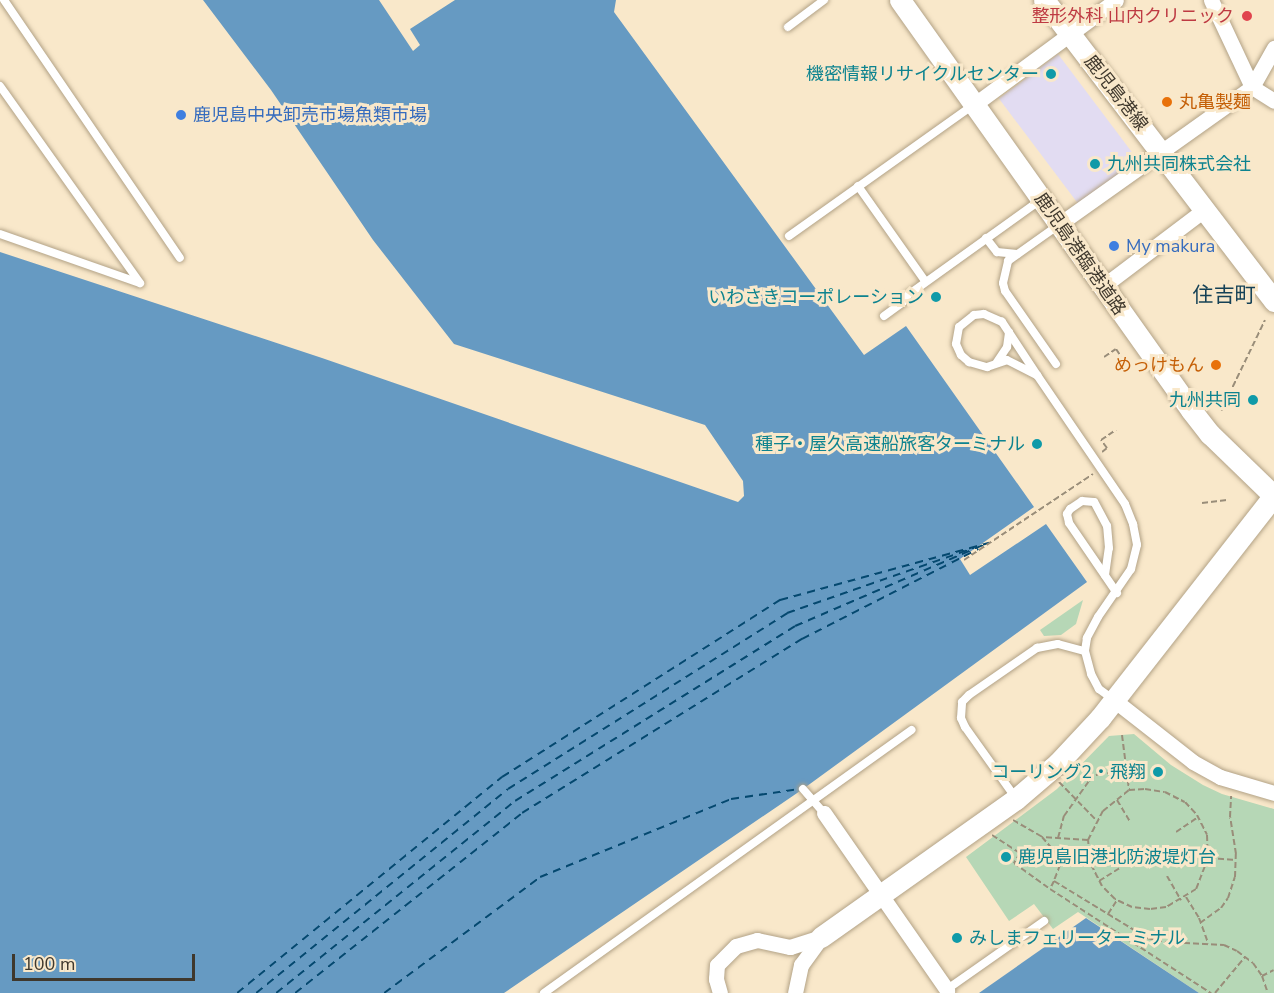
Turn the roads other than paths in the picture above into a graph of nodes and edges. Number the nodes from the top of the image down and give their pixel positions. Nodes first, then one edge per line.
1 (4, 0) edge
2 (824, 0) edge
3 (900, 0) edge
4 (1044, 0) edge
5 (1116, 0) edge
6 (1211, 0) edge
7 (788, 27) dead end
8 (1070, 34) junction
9 (1274, 48) edge
10 (0, 86) edge
11 (1251, 87) junction
12 (1274, 101) edge
13 (975, 104) junction
14 (1161, 152) junction
15 (858, 186) junction
16 (1041, 199) junction
17 (1205, 209) junction
18 (1058, 225) junction
19 (0, 234) edge
20 (789, 236) dead end
21 (986, 238) junction
22 (1017, 254) junction
23 (180, 258) dead end
24 (925, 281) junction
25 (1102, 287) junction
26 (1274, 301) edge
27 (884, 316) dead end
28 (1009, 332) junction
29 (996, 363) junction
30 (1056, 364) dead end
31 (1037, 375) junction
32 (1274, 496) edge
33 (1105, 575) junction
34 (1117, 593) junction
35 (1085, 651) junction
36 (1114, 700) junction
37 (911, 730) dead end
38 (803, 789) dead end
39 (1274, 793) edge
40 (814, 799) junction
41 (1016, 799) junction
42 (824, 813) joint
43 (881, 895) junction
44 (1044, 921) dead end
45 (821, 937) junction
46 (947, 992) edge
47 (544, 993) edge
48 (720, 993) edge
49 (795, 993) edge

1 - 23 lane
2 - 7 lane
3 - 13 street, 鹿児島港臨港道路
4 - 8 street, 鹿児島港線
5 - 8 street
6 - 11 street
8 - 13 street
8 - 14 street, 鹿児島港線
9 - 11 street
10 - 19 lane
11 - 12 street
11 - 14 street
13 - 15 lane
13 - 16 street, 鹿児島港臨港道路
14 - 17 street, 鹿児島港線
14 - 18 street
15 - 20 lane
15 - 24 lane
16 - 18 street, 鹿児島港臨港道路
16 - 21 lane
17 - 25 street
17 - 26 street, 鹿児島港線
18 - 22 lane
18 - 25 street, 鹿児島港臨港道路
21 - 22 lane
21 - 24 lane
22 - 30 lane
24 - 27 lane
25 - 32 street, 鹿児島港臨港道路
28 - 29 lane
28 - 29 lane
28 - 31 lane
29 - 31 lane
31 - 34 lane
32 - 36 street
33 - 33 lane
33 - 34 lane
34 - 35 lane
35 - 36 lane
35 - 41 lane
36 - 39 street
36 - 41 street
37 - 40 lane
38 - 40 lane
40 - 42 lane
40 - 47 lane
41 - 43 street
42 - 43 street
43 - 45 street
43 - 46 street
44 - 46 lane
45 - 48 street
45 - 49 street

